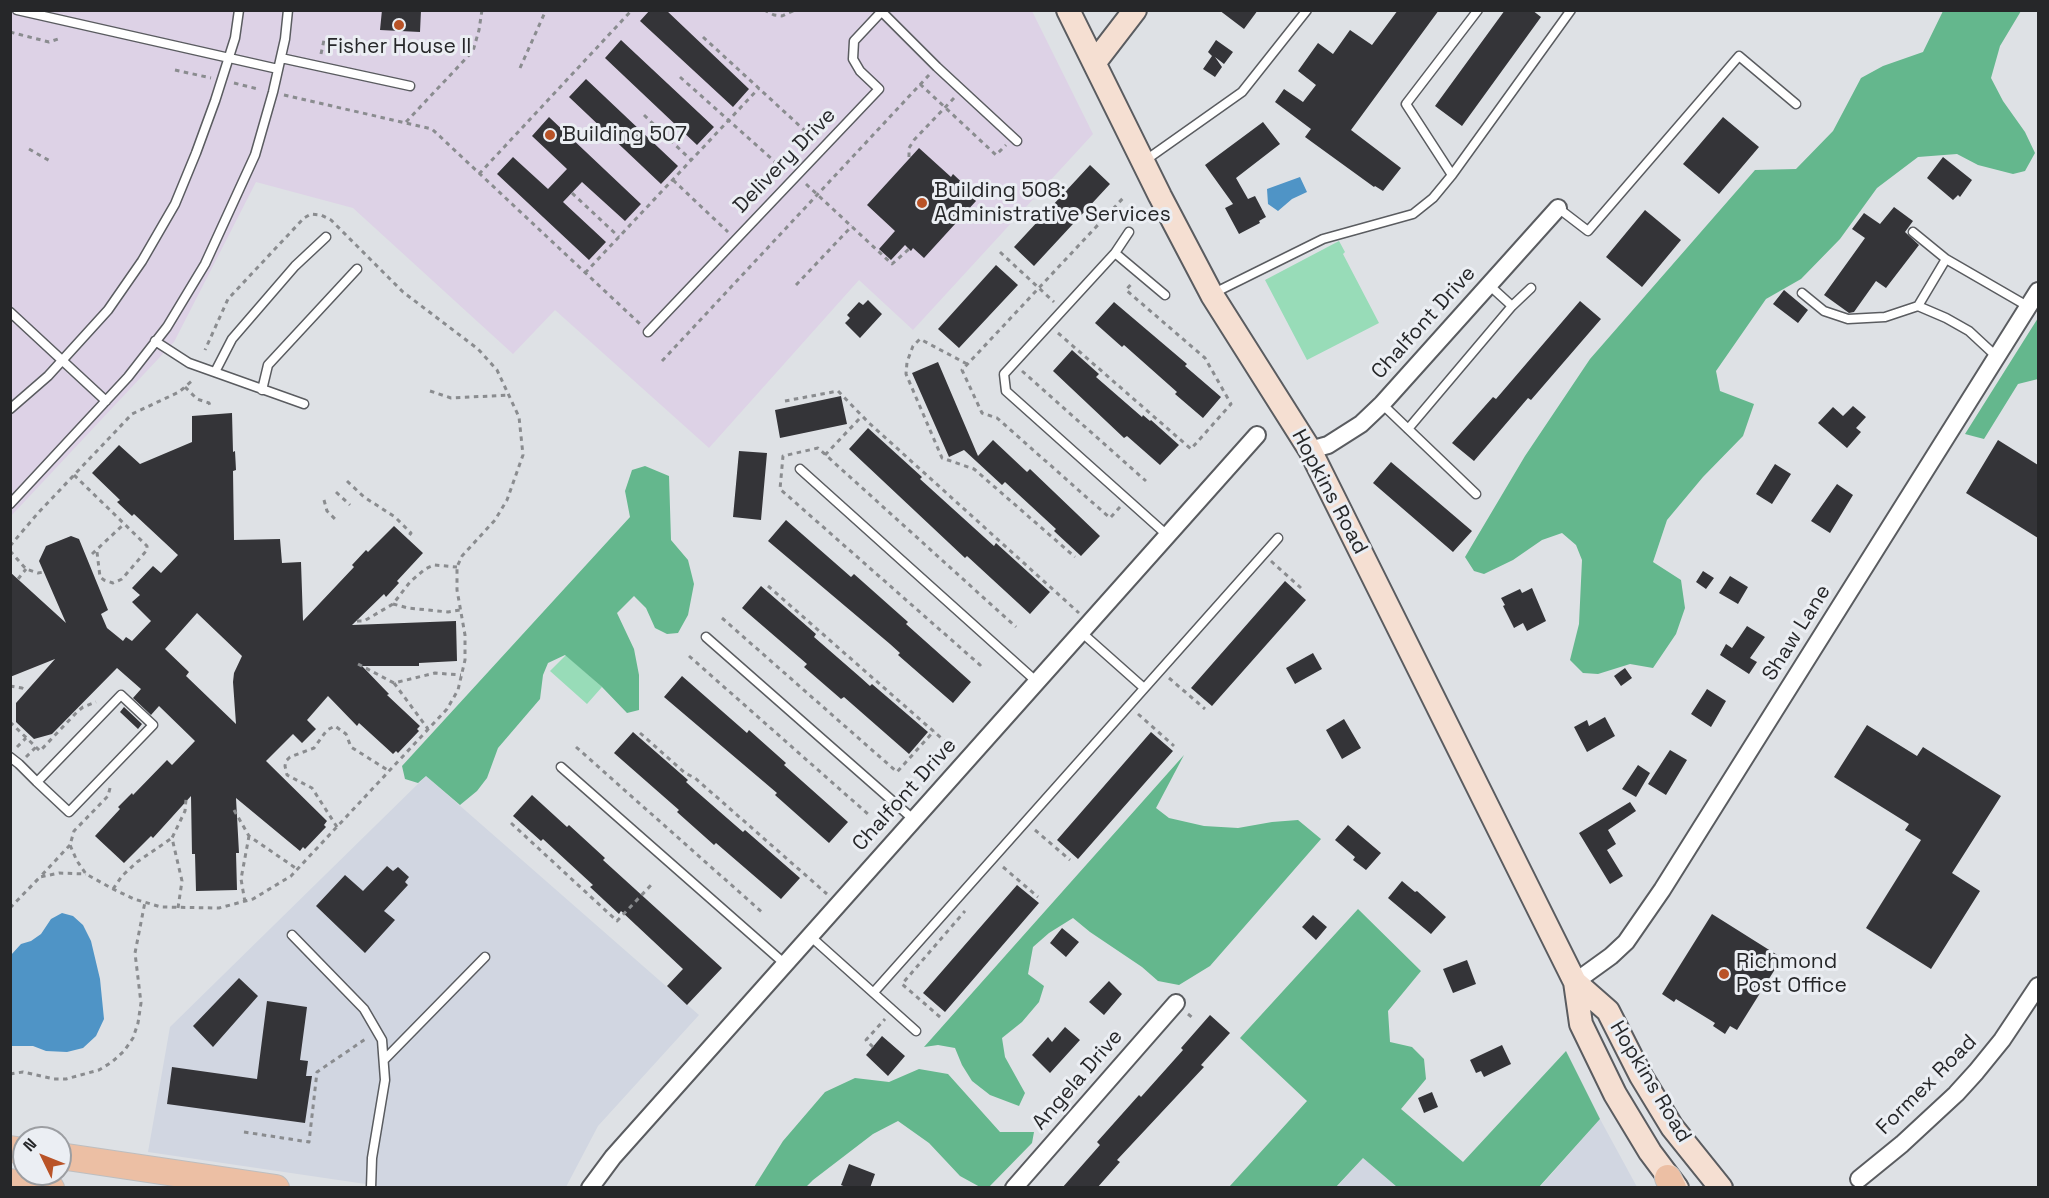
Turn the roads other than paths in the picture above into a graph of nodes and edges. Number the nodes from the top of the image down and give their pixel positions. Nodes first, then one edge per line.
1 (17, 10) edge
2 (239, 10) edge
3 (288, 10) edge
4 (1068, 10) edge
5 (1135, 10) edge
6 (1307, 10) edge
7 (1478, 10) edge
8 (1571, 10) edge
9 (883, 11) edge
10 (228, 56) junction
11 (281, 58) junction
12 (1095, 62) junction
13 (278, 69) junction
14 (410, 86) dead end
15 (1796, 104) dead end
16 (1017, 141) dead end
17 (1143, 162) junction
18 (1452, 175) junction
19 (1558, 208) joint
20 (1129, 232) dead end
21 (1912, 232) dead end
22 (326, 237) dead end
23 (1115, 253) junction
24 (1946, 259) junction
25 (357, 269) dead end
26 (1489, 285) junction
27 (1531, 288) dead end
28 (2038, 291) edge
29 (1802, 293) dead end
30 (1165, 295) dead end
31 (1212, 295) junction
32 (1512, 306) junction
33 (1918, 306) junction
34 (2029, 307) junction
35 (10, 312) edge
36 (648, 332) road end
37 (155, 341) junction
38 (1997, 357) junction
39 (62, 360) junction
40 (214, 372) junction
41 (262, 390) junction
42 (106, 401) junction
43 (304, 404) dead end
44 (1382, 404) junction
45 (11, 409) edge
46 (1407, 429) junction
47 (1257, 435) dead end
48 (1310, 450) junction
49 (800, 470) dead end
50 (1476, 494) dead end
51 (10, 504) edge
52 (1167, 536) junction
53 (1278, 538) dead end
54 (1081, 632) junction
55 (706, 637) dead end
56 (1037, 682) junction
57 (1144, 688) junction
58 (13, 753) edge
59 (561, 767) dead end
60 (37, 782) junction
61 (913, 819) junction
62 (291, 934) dead end
63 (810, 936) junction
64 (485, 957) dead end
65 (785, 964) junction
66 (1575, 982) junction
67 (2038, 986) edge
68 (874, 992) junction
69 (1176, 1003) dead end
70 (916, 1031) dead end
71 (384, 1060) junction
72 (72, 1158) edge
73 (1859, 1179) dead end
74 (10, 1182) edge
75 (1673, 1184) edge
76 (51, 1188) edge
77 (276, 1188) edge
78 (371, 1188) edge
79 (590, 1188) edge
80 (1014, 1188) edge
81 (1721, 1188) edge

1 - 10 lane
2 - 10 lane
3 - 11 lane
4 - 12 main road, Hopkins Road
5 - 12 main road
6 - 17 lane
7 - 18 lane
8 - 18 lane
9 - 16 lane
9 - 36 lane, Delivery Drive
10 - 13 lane
10 - 39 lane
11 - 13 lane
11 - 14 lane
12 - 17 main road, Hopkins Road
13 - 37 lane
15 - 19 lane
17 - 31 main road, Hopkins Road
18 - 31 lane
19 - 26 street, Chalfont Drive
20 - 23 lane
21 - 24 lane
22 - 40 lane
23 - 30 lane
23 - 52 lane
24 - 33 lane
24 - 34 lane
25 - 41 lane
26 - 32 lane
26 - 44 street, Chalfont Drive
27 - 32 lane
28 - 34 street, Shaw Lane
29 - 33 lane
31 - 48 main road, Hopkins Road
32 - 46 lane
33 - 38 lane
34 - 38 street, Shaw Lane
35 - 39 lane
37 - 40 lane
37 - 42 lane
38 - 66 street, Shaw Lane
39 - 42 lane
39 - 45 lane
40 - 41 lane
41 - 43 lane
42 - 51 lane
44 - 46 lane
44 - 48 street, Chalfont Drive
46 - 50 lane
47 - 52 street, Chalfont Drive
48 - 66 main road, Hopkins Road
49 - 56 lane
52 - 54 street, Chalfont Drive
53 - 57 lane
54 - 56 street, Chalfont Drive
54 - 57 lane
55 - 61 lane
56 - 61 street, Chalfont Drive
57 - 68 lane
58 - 60 lane
59 - 65 lane
60 - 60 lane
61 - 63 street, Chalfont Drive
62 - 71 lane
63 - 65 street, Chalfont Drive
63 - 68 lane
64 - 71 lane
65 - 79 street, Chalfont Drive
66 - 75 main road, Hopkins Road
66 - 81 main road, Hopkins Road
67 - 73 street, Formex Road
68 - 70 lane
69 - 80 street, Angela Drive
71 - 78 lane
72 - 77 main road
74 - 76 main road

